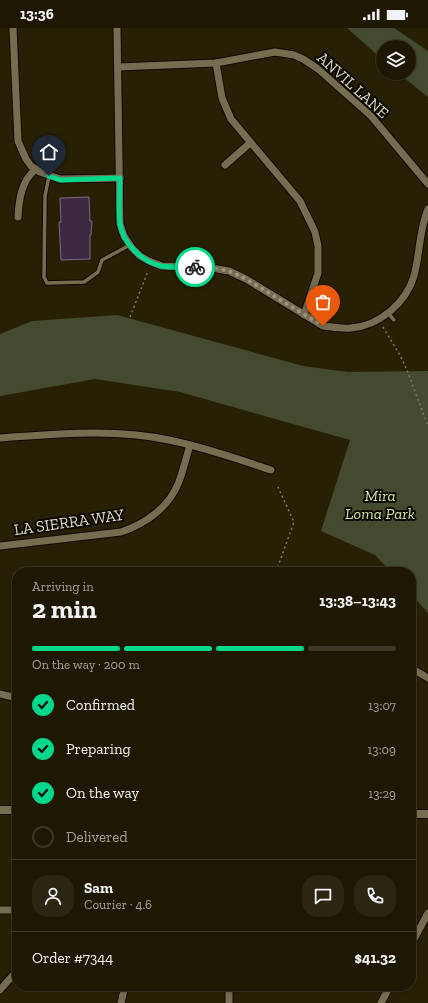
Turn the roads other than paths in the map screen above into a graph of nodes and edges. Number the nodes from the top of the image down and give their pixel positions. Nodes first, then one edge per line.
1 (13, 28) edge
2 (116, 28) edge
3 (216, 63) junction
4 (118, 67) junction
5 (250, 143) junction
6 (225, 165) dead end
7 (36, 169) junction
8 (49, 176) junction
9 (120, 178) junction
10 (428, 184) edge
11 (428, 209) edge
12 (18, 217) dead end
13 (130, 245) junction
14 (388, 313) junction
15 (304, 315) junction
16 (394, 320) dead end
17 (0, 438) edge
18 (190, 445) junction
19 (271, 470) dead end
20 (0, 546) edge
21 (416, 671) edge
22 (428, 678) edge
23 (0, 694) edge
24 (12, 697) edge
25 (0, 810) edge
26 (12, 810) edge
27 (416, 814) edge
28 (428, 814) edge
29 (0, 910) edge
30 (12, 910) edge
31 (428, 913) edge
32 (416, 936) edge
33 (12, 975) edge
34 (0, 990) edge
35 (124, 991) edge
36 (229, 991) edge
37 (387, 991) edge
38 (121, 1003) edge
39 (229, 1003) edge
40 (381, 1003) edge

1 - 7 street
2 - 4 street
3 - 4 street, ANVIL LANE
3 - 5 street
3 - 10 street, ANVIL LANE
4 - 9 street
5 - 6 street
5 - 15 street
7 - 8 street
7 - 12 street
8 - 9 street
8 - 13 lane
9 - 13 street
11 - 14 street
13 - 15 street
14 - 15 street
14 - 16 lane
17 - 18 street
18 - 19 street
18 - 20 street, LA SIERRA WAY
21 - 22 street
23 - 24 street
25 - 26 street
27 - 28 street
29 - 30 street
31 - 32 street
33 - 34 street
35 - 38 street
36 - 39 street
37 - 40 street

